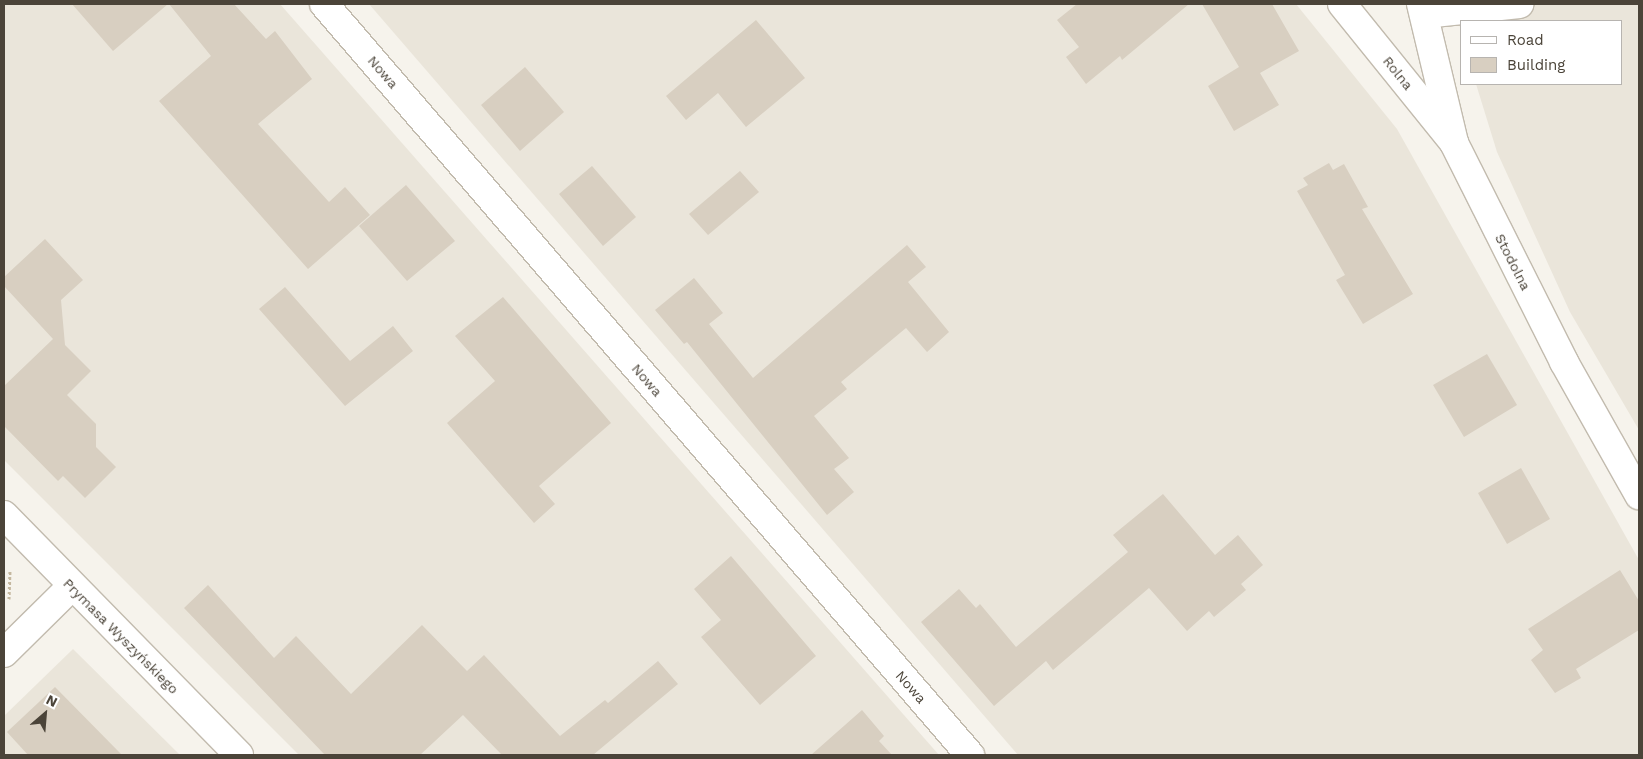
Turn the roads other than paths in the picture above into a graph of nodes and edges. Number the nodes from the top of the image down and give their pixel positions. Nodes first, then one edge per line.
1 (324, 4) edge
2 (1342, 4) edge
3 (1520, 4) edge
4 (1422, 9) edge
5 (1454, 143) junction
6 (1639, 495) edge
7 (4, 516) edge
8 (72, 586) junction
9 (4, 653) edge
10 (239, 755) edge
11 (970, 755) edge

1 - 11 street, Nowa
2 - 5 street, Rolna
3 - 4 street, Stodolna
4 - 5 street, Stodolna
5 - 6 street, Stodolna
7 - 8 street, Prymasa Wyszyńskiego
8 - 9 street
8 - 10 street, Prymasa Wyszyńskiego

